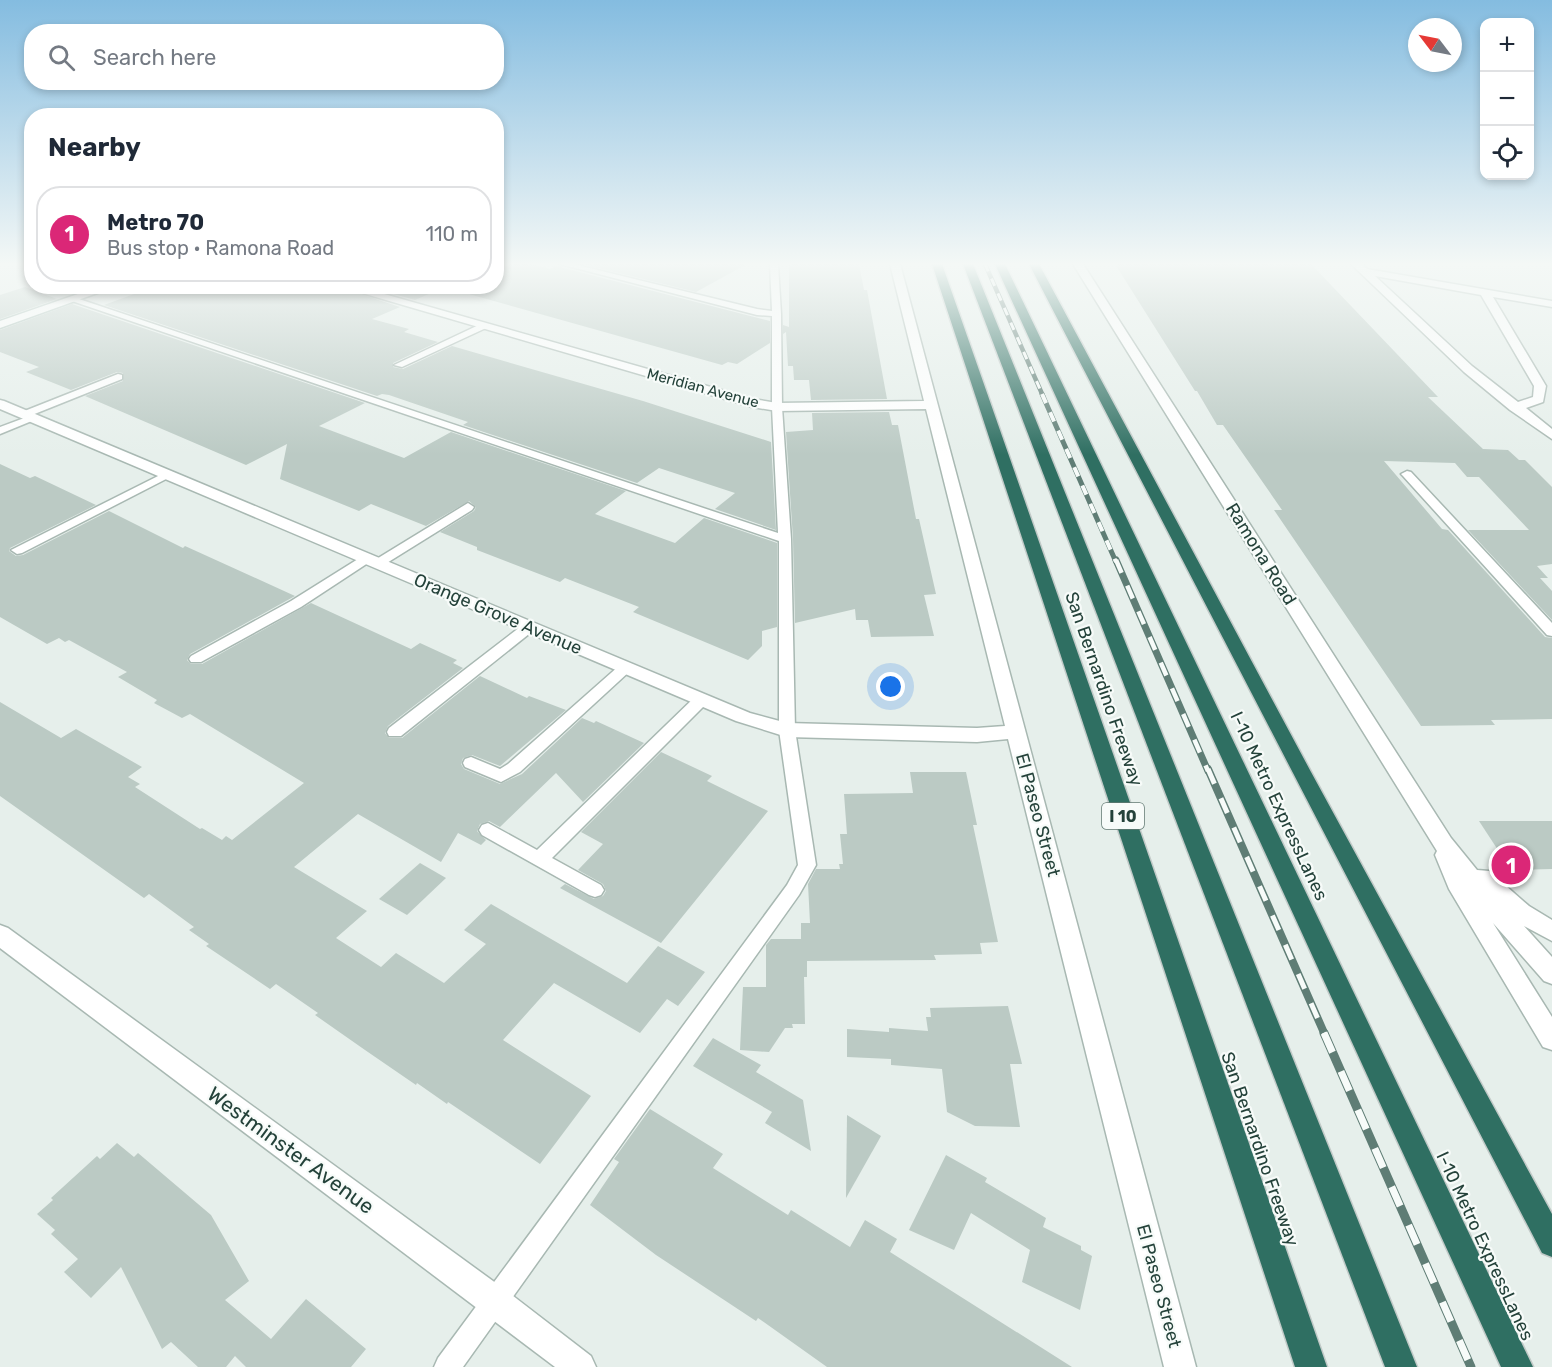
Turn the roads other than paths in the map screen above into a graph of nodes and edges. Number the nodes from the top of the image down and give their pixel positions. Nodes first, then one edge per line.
1 (156, 328) edge
2 (479, 328) edge
3 (489, 328) edge
4 (777, 328) edge
5 (911, 328) edge
6 (959, 328) edge
7 (993, 328) edge
8 (1030, 328) edge
9 (1068, 328) edge
10 (1118, 328) edge
11 (1424, 328) edge
12 (1506, 328) edge
13 (399, 365) dead end
14 (118, 377) dead end
15 (0, 404) edge
16 (931, 405) junction
17 (777, 407) junction
18 (1515, 407) junction
19 (30, 416) junction
20 (0, 431) edge
21 (1552, 435) edge
22 (168, 474) junction
23 (1407, 474) dead end
24 (468, 507) dead end
25 (785, 538) junction
26 (17, 550) dead end
27 (372, 561) junction
28 (529, 627) junction
29 (1552, 632) edge
30 (196, 659) dead end
31 (625, 668) junction
32 (701, 700) junction
33 (787, 730) junction
34 (395, 732) dead end
35 (1016, 732) junction
36 (471, 764) dead end
37 (488, 830) dead end
38 (1444, 844) junction
39 (539, 860) junction
40 (595, 890) dead end
41 (1552, 931) edge
42 (0, 935) edge
43 (1552, 975) edge
44 (1552, 1039) edge
45 (1552, 1243) edge
46 (494, 1300) junction
47 (447, 1367) edge
48 (580, 1367) edge
49 (1180, 1367) edge
50 (1311, 1367) edge
51 (1401, 1367) edge
52 (1517, 1367) edge

1 - 25 lane
2 - 13 lane
3 - 17 street, Meridian Avenue
4 - 17 lane
5 - 16 street, El Paseo Street
6 - 50 highway, San Bernardino Freeway / I 10
7 - 51 highway
8 - 52 highway, I-10 Metro ExpressLanes
9 - 45 highway
10 - 38 street, Ramona Road
11 - 18 street
12 - 18 street
14 - 19 lane
15 - 19 street, Orange Grove Avenue
16 - 17 street, Meridian Avenue
16 - 35 street, El Paseo Street
17 - 25 lane
18 - 21 street
19 - 20 lane
19 - 22 street, Orange Grove Avenue
22 - 26 lane
22 - 27 street, Orange Grove Avenue
23 - 29 lane
24 - 27 lane
25 - 33 lane
27 - 28 street, Orange Grove Avenue
27 - 30 lane
28 - 31 street, Orange Grove Avenue
28 - 34 lane
31 - 32 street, Orange Grove Avenue
31 - 36 lane
32 - 33 street, Orange Grove Avenue
32 - 39 lane
33 - 35 street, Orange Grove Avenue
33 - 46 lane
35 - 49 street, El Paseo Street
37 - 39 lane
38 - 41 street
38 - 43 street, Ramona Road
38 - 44 street, Ramona Road
39 - 40 lane
42 - 46 street, Westminster Avenue
46 - 47 lane
46 - 48 street, Westminster Avenue

